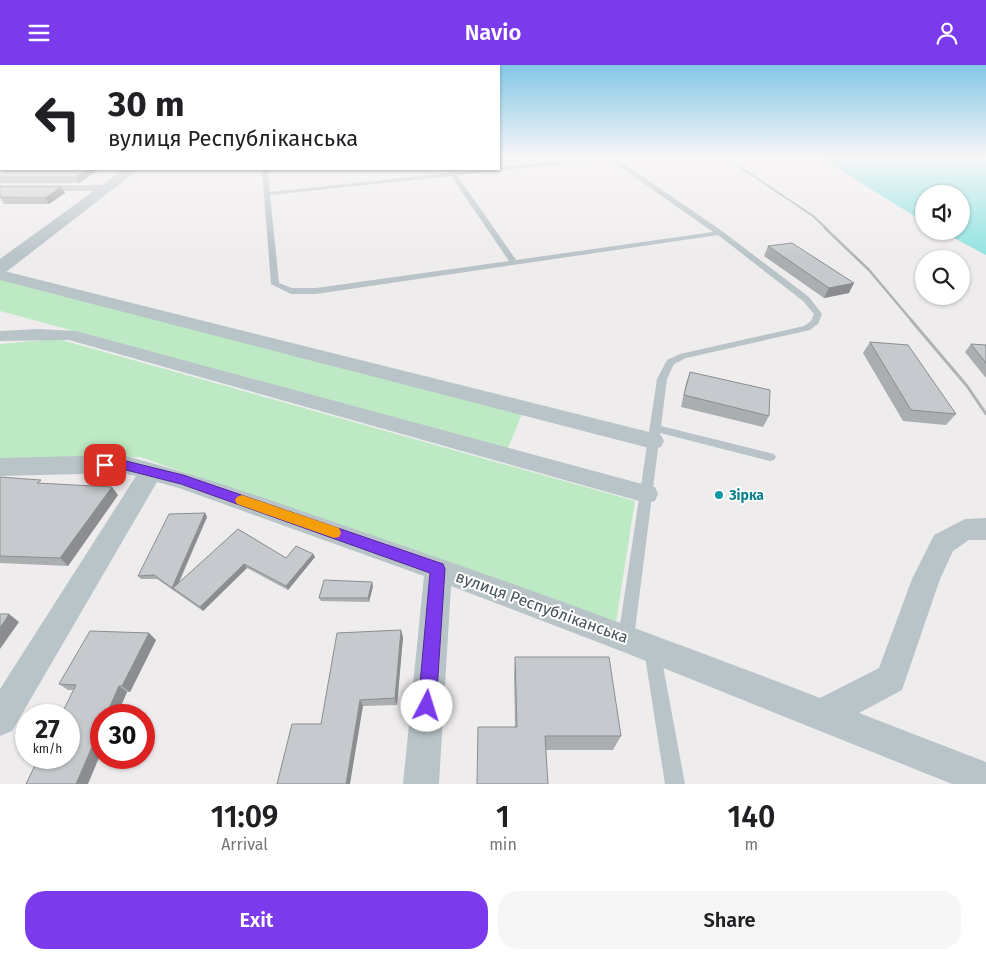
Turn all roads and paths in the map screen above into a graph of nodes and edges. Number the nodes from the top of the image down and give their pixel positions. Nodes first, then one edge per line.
1 (102, 191) edge
2 (266, 191) edge
3 (295, 191) edge
4 (464, 191) edge
5 (659, 191) edge
6 (266, 194) junction
7 (720, 233) junction
8 (514, 262) junction
9 (0, 268) edge
10 (0, 275) edge
11 (0, 336) edge
12 (654, 435) junction
13 (770, 457) dead end
14 (0, 467) edge
15 (151, 472) junction
16 (646, 494) junction
17 (986, 529) edge
18 (438, 569) junction
19 (638, 642) junction
20 (822, 715) junction
21 (0, 719) edge
22 (986, 781) edge
23 (421, 784) edge
24 (675, 784) edge

1 - 9 street
2 - 6 lane
3 - 6 lane
4 - 8 lane
5 - 7 lane
6 - 8 lane
7 - 8 lane
7 - 12 lane
10 - 12 street
11 - 16 street
12 - 13 lane
12 - 16 lane
14 - 15 street, вулиця Республіканська
15 - 18 street, вулиця Республіканська
15 - 21 street
16 - 19 lane
17 - 20 street
18 - 19 street, вулиця Республіканська
18 - 23 street
19 - 20 street, вулиця Республіканська
19 - 24 lane
20 - 22 street, вулиця Республіканська

